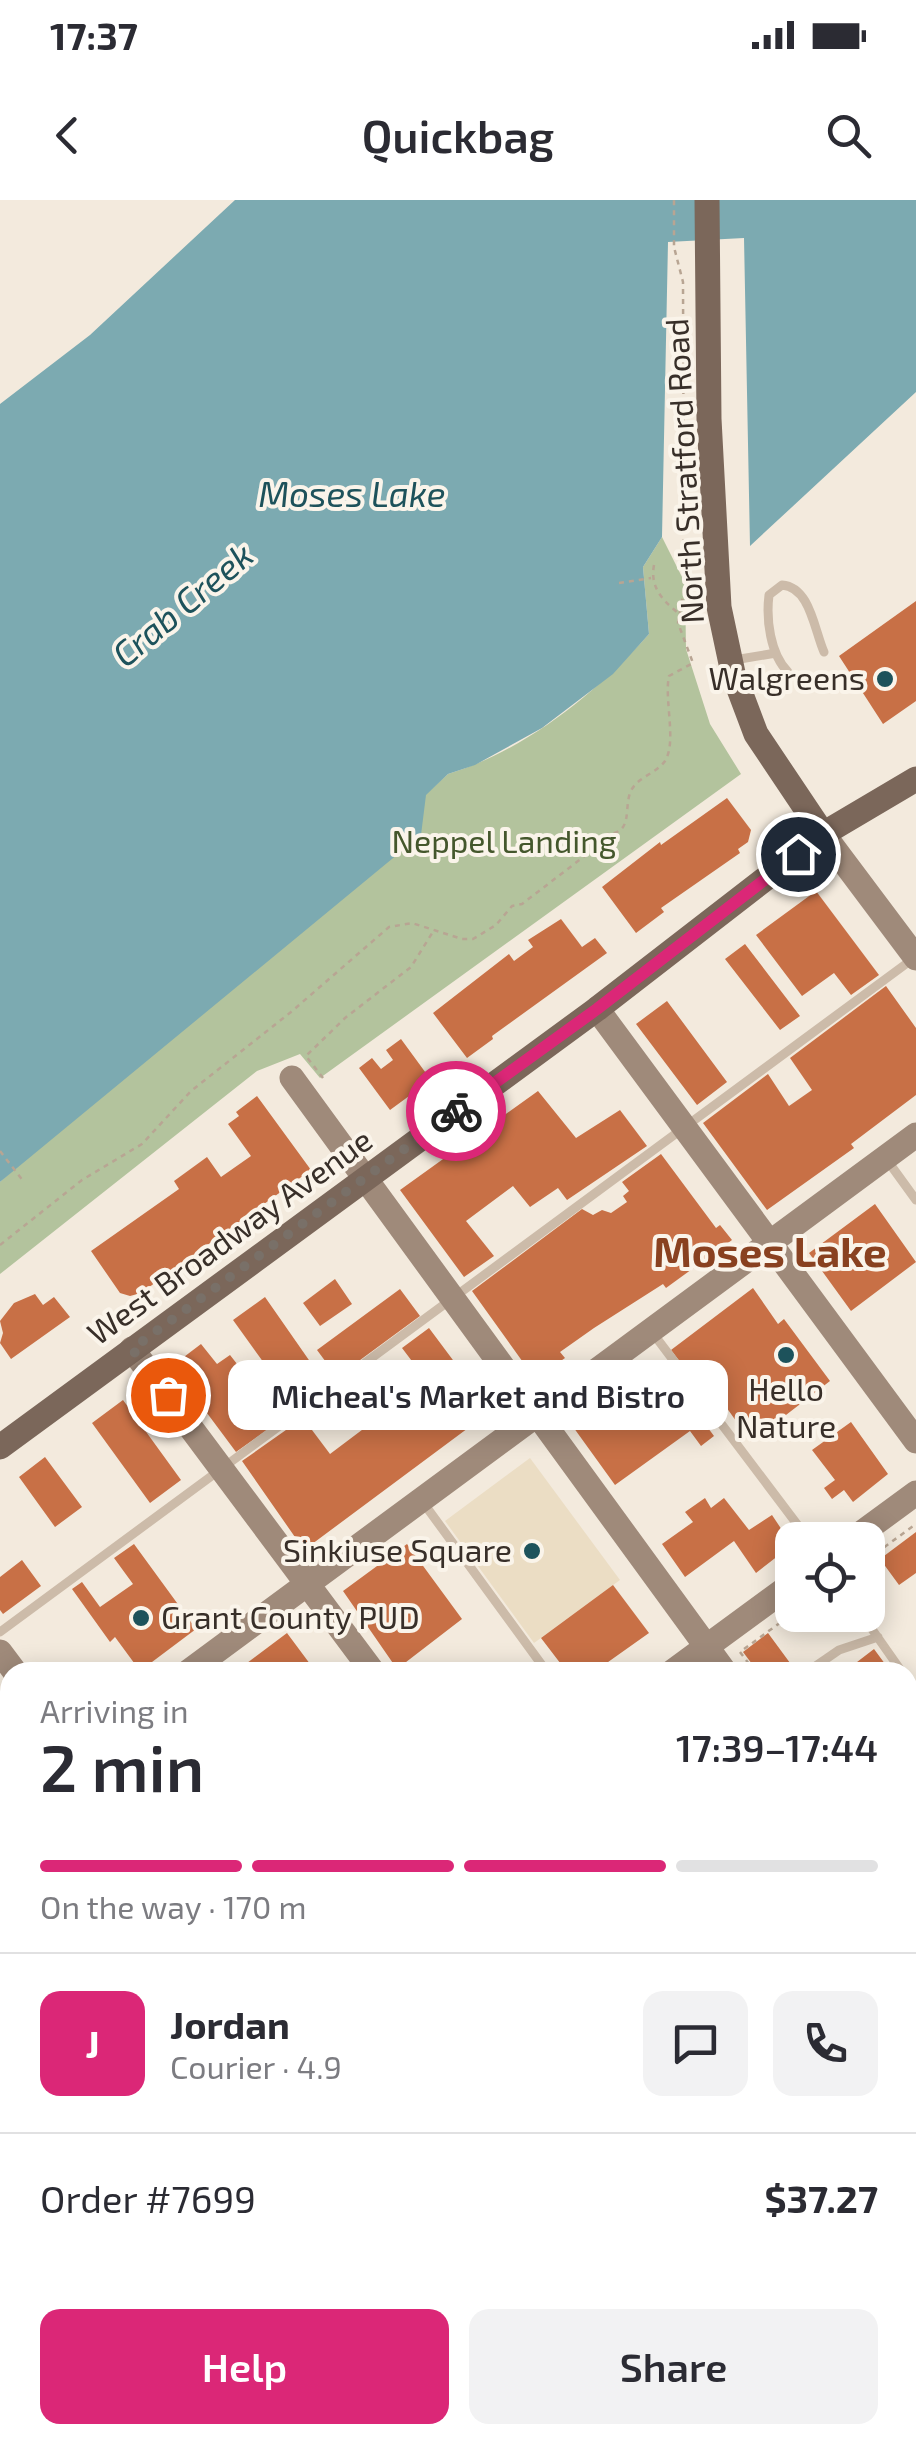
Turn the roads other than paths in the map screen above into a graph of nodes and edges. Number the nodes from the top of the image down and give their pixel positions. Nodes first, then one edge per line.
1 (708, 200) edge
2 (824, 652) dead end
3 (776, 653) junction
4 (731, 661) junction
5 (788, 672) dead end
6 (916, 779) edge
7 (823, 834) junction
8 (916, 957) edge
9 (597, 1009) junction
10 (292, 1078) dead end
11 (682, 1126) junction
12 (916, 1135) edge
13 (885, 1158) junction
14 (366, 1177) junction
15 (916, 1200) edge
16 (768, 1243) junction
17 (453, 1298) junction
18 (651, 1330) junction
19 (132, 1349) junction
20 (537, 1414) junction
21 (916, 1441) edge
22 (0, 1447) edge
23 (223, 1467) junction
24 (916, 1493) edge
25 (422, 1501) junction
26 (795, 1522) edge
27 (877, 1522) edge
28 (309, 1586) junction
29 (775, 1596) edge
30 (0, 1632) edge
31 (874, 1632) edge
32 (878, 1637) junction
33 (706, 1647) junction
34 (205, 1662) edge
35 (366, 1662) edge
36 (540, 1662) edge
37 (686, 1662) edge
38 (717, 1662) edge
39 (822, 1662) edge
40 (895, 1662) edge

1 - 4 main road, North Stratford Road
2 - 3 lane
3 - 4 lane
3 - 5 lane
4 - 7 main road, North Stratford Road
6 - 7 main road, West Broadway Avenue
7 - 8 street
7 - 9 main road, West Broadway Avenue
8 - 11 lane
9 - 11 street
9 - 14 main road, West Broadway Avenue
10 - 14 street
11 - 16 street
11 - 17 lane
12 - 13 street
13 - 15 lane
13 - 16 street
14 - 17 street
14 - 19 main road, West Broadway Avenue
16 - 18 street
16 - 21 street
17 - 20 street
17 - 23 lane
18 - 20 street
18 - 26 lane
19 - 22 main road, West Broadway Avenue
19 - 23 street
20 - 25 street
20 - 33 street
23 - 28 street
23 - 30 lane
24 - 27 street
25 - 28 street
25 - 36 lane
28 - 34 street
28 - 35 street
29 - 33 street
31 - 32 lane
32 - 39 lane
32 - 40 lane
33 - 37 street
33 - 38 street

